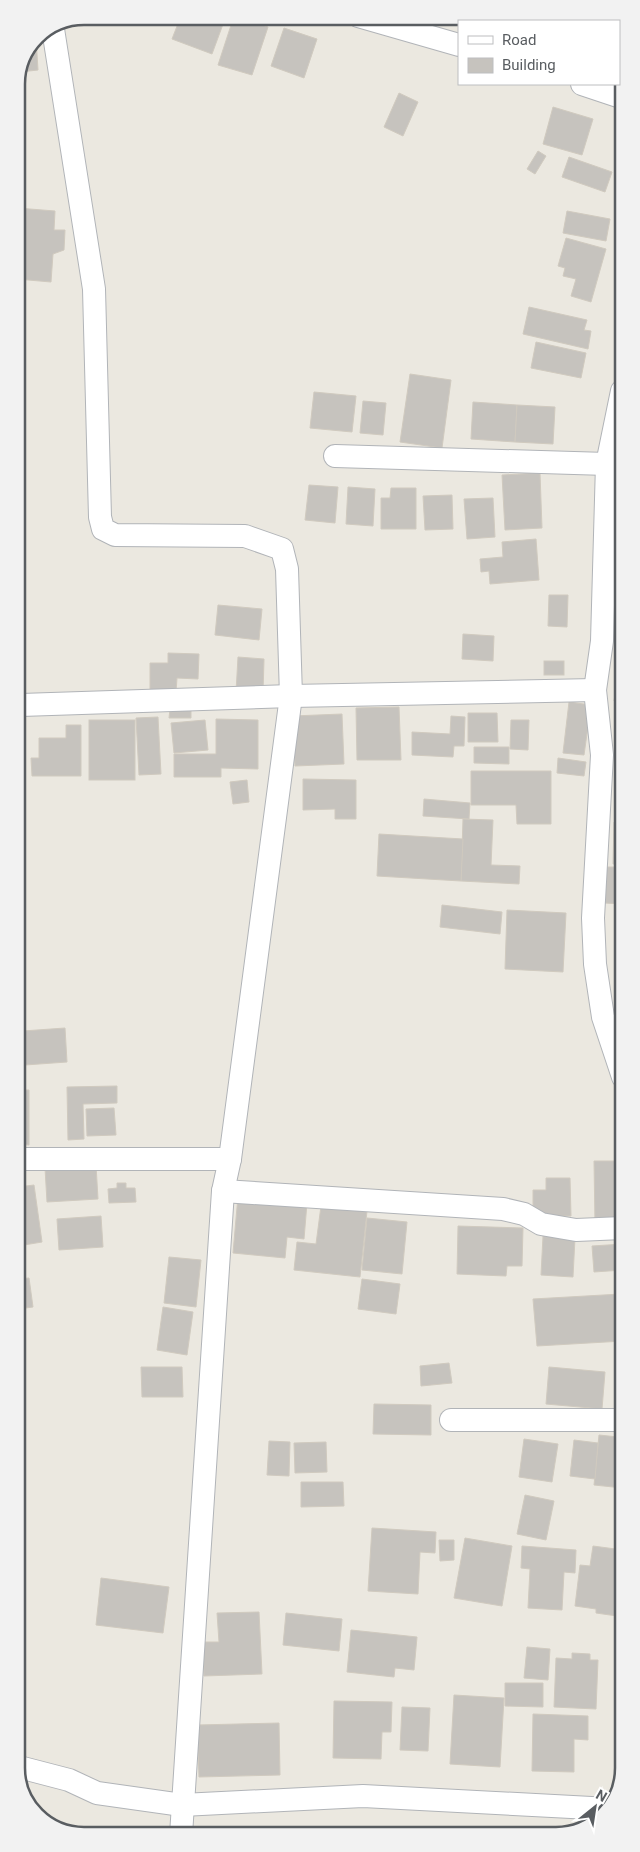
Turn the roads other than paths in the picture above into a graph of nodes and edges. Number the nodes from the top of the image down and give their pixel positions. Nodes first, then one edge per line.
1 (389, 25) edge
2 (54, 33) edge
3 (458, 45) edge
4 (585, 85) edge
5 (615, 95) edge
6 (615, 425) edge
7 (335, 456) dead end
8 (607, 464) junction
9 (595, 690) junction
10 (292, 696) junction
11 (25, 705) edge
12 (615, 1053) edge
13 (25, 1159) edge
14 (230, 1159) junction
15 (223, 1191) junction
16 (615, 1228) edge
17 (451, 1420) dead end
18 (615, 1420) edge
19 (25, 1769) edge
20 (182, 1805) junction
21 (599, 1808) edge
22 (181, 1827) edge

1 - 3 street
2 - 10 street
4 - 5 street
6 - 8 street
7 - 8 street
8 - 9 street
9 - 10 street
9 - 12 street
10 - 11 street
10 - 14 street
13 - 14 street
14 - 15 street
15 - 16 street
15 - 20 street
17 - 18 street
19 - 20 street
20 - 21 street
20 - 22 street

